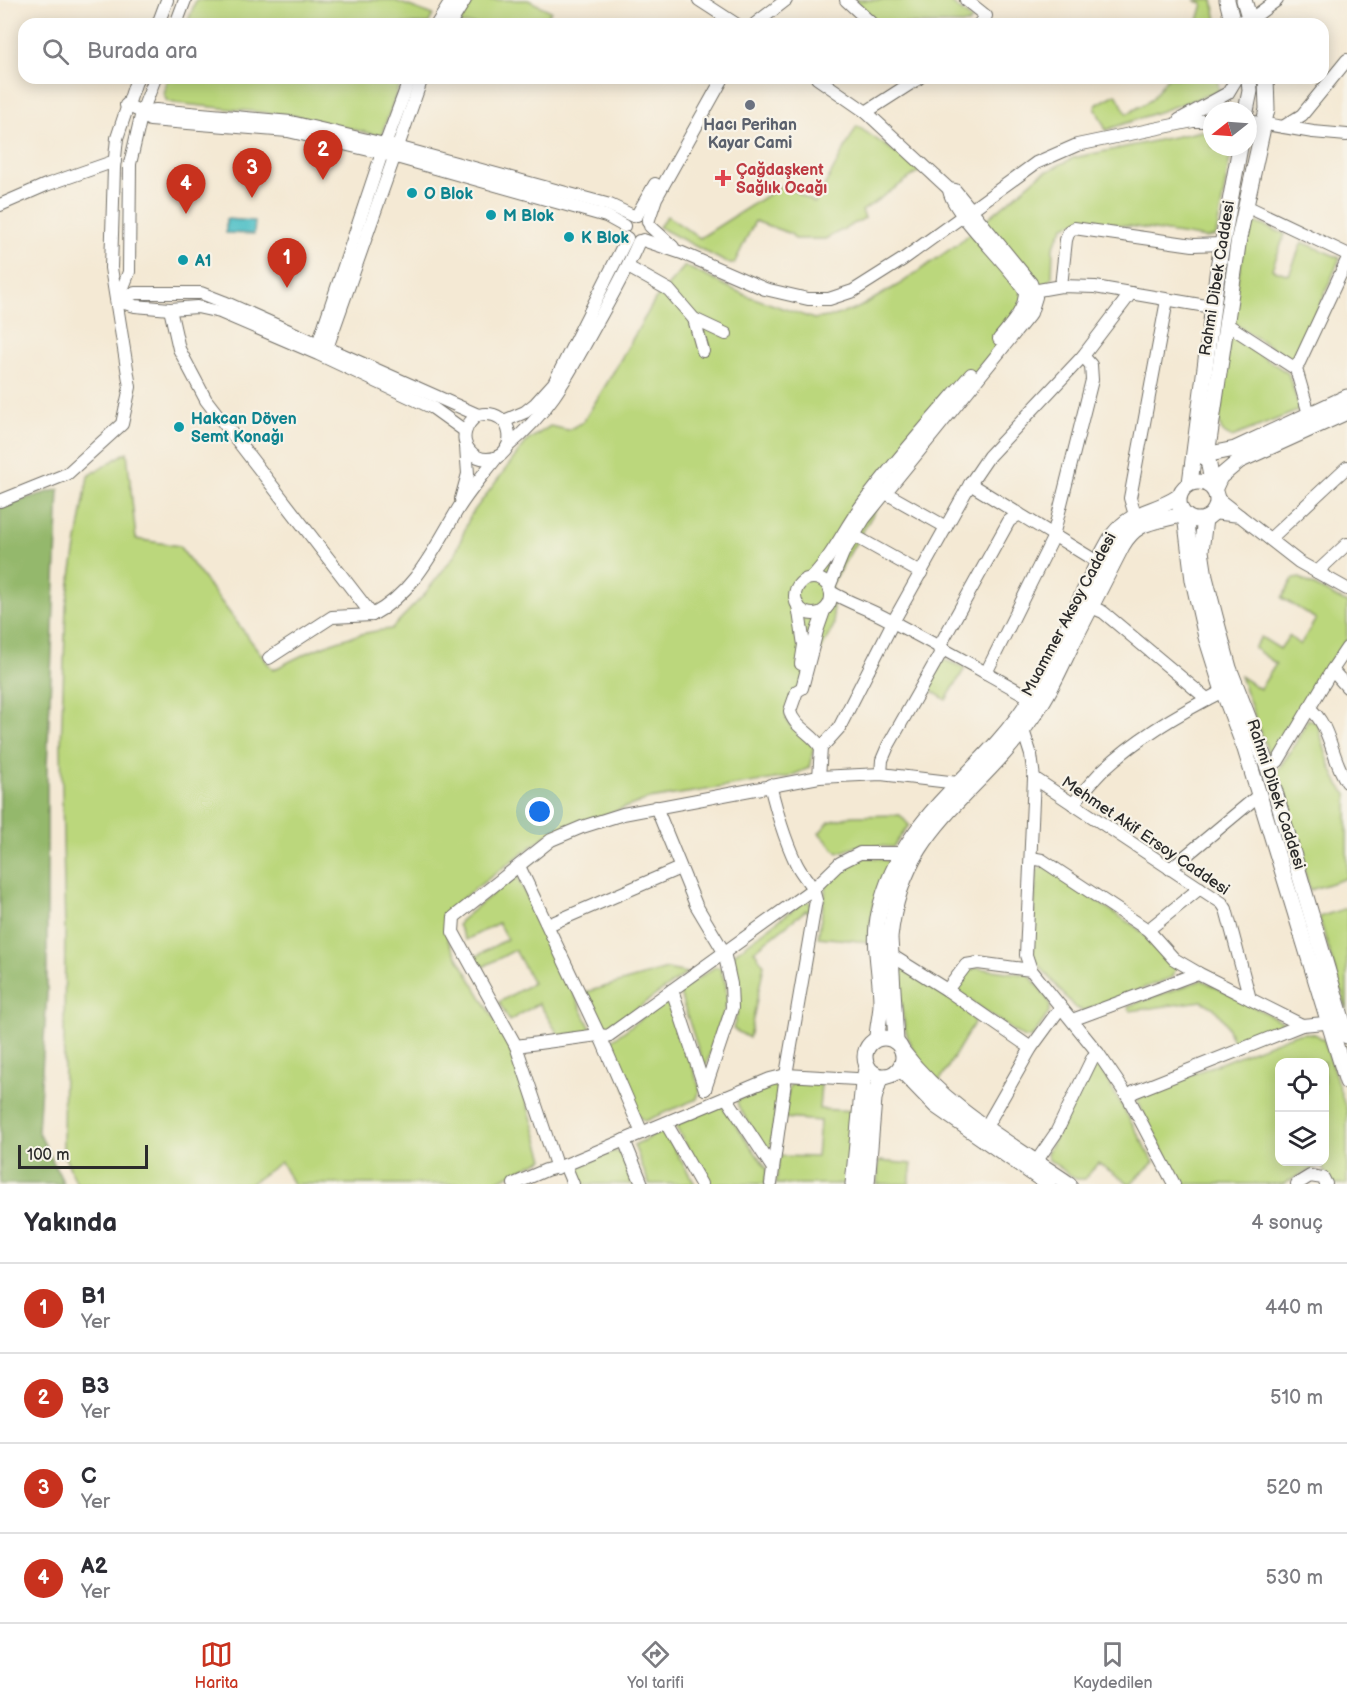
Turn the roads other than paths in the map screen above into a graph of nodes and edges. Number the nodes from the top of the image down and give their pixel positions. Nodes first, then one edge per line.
1 (167, 0) edge
2 (185, 0) edge
3 (452, 0) edge
4 (465, 0) edge
5 (699, 0) edge
6 (786, 0) edge
7 (846, 0) edge
8 (966, 0) edge
9 (1227, 0) edge
10 (1244, 0) edge
11 (1277, 0) edge
12 (160, 18) edge
13 (178, 18) edge
14 (441, 18) edge
15 (454, 18) edge
16 (727, 18) edge
17 (763, 18) edge
18 (866, 18) edge
19 (984, 18) edge
20 (1232, 18) edge
21 (1249, 18) edge
22 (1254, 18) edge
23 (1347, 60) edge
24 (1329, 82) edge
25 (135, 84) edge
26 (153, 84) edge
27 (408, 84) edge
28 (419, 84) edge
29 (711, 84) edge
30 (720, 84) edge
31 (826, 84) edge
32 (910, 84) edge
33 (1233, 84) edge
34 (1249, 84) edge
35 (1267, 84) edge
36 (1327, 84) edge
37 (1248, 102) edge
38 (126, 105) junction
39 (142, 111) junction
40 (866, 112) junction
41 (1203, 121) edge
42 (1257, 123) edge
43 (1264, 124) junction
44 (1165, 127) junction
45 (1283, 127) junction
46 (1347, 135) edge
47 (389, 150) junction
48 (1238, 156) edge
49 (115, 161) junction
50 (958, 201) junction
51 (982, 201) junction
52 (0, 205) edge
53 (1246, 206) junction
54 (635, 216) junction
55 (968, 218) junction
56 (649, 224) junction
57 (633, 236) junction
58 (1222, 244) junction
59 (682, 253) junction
60 (1347, 254) edge
61 (1347, 260) edge
62 (628, 267) junction
63 (1061, 286) junction
64 (1030, 291) junction
65 (1131, 293) junction
66 (1167, 300) junction
67 (117, 302) junction
68 (1212, 307) junction
69 (170, 309) junction
70 (694, 319) junction
71 (1226, 323) junction
72 (726, 334) dead end
73 (321, 349) junction
74 (703, 351) dead end
75 (1083, 356) junction
76 (1296, 369) junction
77 (1347, 397) edge
78 (1347, 412) edge
79 (1309, 414) junction
80 (478, 415) junction
81 (504, 421) junction
82 (1211, 427) junction
83 (465, 431) junction
84 (466, 445) junction
85 (1240, 446) junction
86 (507, 447) junction
87 (1201, 456) junction
88 (497, 457) junction
89 (1347, 467) edge
90 (1190, 483) junction
91 (970, 484) junction
92 (884, 492) junction
93 (1178, 496) junction
94 (0, 501) edge
95 (1211, 501) junction
96 (458, 508) junction
97 (1019, 514) junction
98 (1184, 514) junction
99 (1135, 515) junction
100 (946, 527) junction
101 (854, 535) junction
102 (1053, 535) junction
103 (1270, 539) junction
104 (1347, 544) edge
105 (1099, 563) junction
106 (1317, 572) junction
107 (921, 573) junction
108 (812, 578) junction
109 (1347, 589) edge
110 (830, 590) junction
111 (849, 603) junction
112 (798, 605) junction
113 (1091, 607) junction
114 (826, 609) junction
115 (372, 615) junction
116 (893, 622) junction
117 (939, 647) junction
118 (1347, 648) edge
119 (269, 658) dead end
120 (1332, 670) junction
121 (986, 673) junction
122 (1347, 687) edge
123 (797, 691) junction
124 (1223, 691) junction
125 (1031, 698) junction
126 (1207, 699) junction
127 (1309, 708) junction
128 (1023, 730) junction
129 (821, 748) junction
130 (1268, 768) junction
131 (880, 774) junction
132 (819, 777) junction
133 (1034, 778) junction
134 (1347, 782) edge
135 (958, 783) junction
136 (770, 785) junction
137 (1259, 795) junction
138 (1073, 804) junction
139 (656, 807) junction
140 (902, 854) junction
141 (1031, 858) junction
142 (519, 866) junction
143 (680, 868) junction
144 (1170, 869) junction
145 (814, 888) junction
146 (1200, 888) junction
147 (548, 925) junction
148 (1148, 930) junction
149 (724, 952) junction
150 (891, 955) junction
151 (1031, 970) junction
152 (1198, 973) junction
153 (672, 990) junction
154 (947, 990) junction
155 (1250, 999) junction
156 (1061, 1007) junction
157 (1071, 1020) junction
158 (1340, 1021) edge
159 (1302, 1025) junction
160 (598, 1035) junction
161 (1347, 1036) edge
162 (877, 1039) junction
163 (516, 1046) junction
164 (899, 1047) junction
165 (1031, 1048) junction
166 (1098, 1053) junction
167 (867, 1065) junction
168 (892, 1073) junction
169 (786, 1076) junction
170 (1347, 1082) edge
171 (863, 1083) junction
172 (705, 1089) junction
173 (726, 1097) junction
174 (1128, 1097) junction
175 (707, 1105) junction
176 (666, 1123) junction
177 (986, 1127) junction
178 (642, 1133) junction
179 (624, 1140) junction
180 (1036, 1162) junction
181 (561, 1166) junction
182 (772, 1167) junction
183 (514, 1184) edge
184 (573, 1184) edge
185 (642, 1184) edge
186 (701, 1184) edge
187 (771, 1184) edge
188 (853, 1184) edge
189 (867, 1184) edge
190 (1048, 1184) edge
191 (1070, 1184) edge
192 (1174, 1184) edge
193 (1297, 1184) edge
194 (1326, 1184) edge

1 - 12 street
2 - 13 street
3 - 14 street
4 - 15 street
5 - 16 street
6 - 17 street
7 - 18 street
8 - 19 street
9 - 20 main road
10 - 21 main road
11 - 22 street
23 - 24 street
25 - 38 street
26 - 39 street
27 - 47 street
28 - 47 street
29 - 54 street
30 - 56 street
31 - 40 street
32 - 40 street
33 - 44 street
34 - 37 main road
35 - 43 main road, Rahmi Dibek Caddesi
36 - 45 street
38 - 39 street
38 - 49 street
39 - 47 street
39 - 67 street
40 - 50 street
41 - 44 street
42 - 43 street
43 - 45 street
43 - 53 main road, Rahmi Dibek Caddesi
44 - 51 street
45 - 46 street
47 - 54 street
47 - 57 street
47 - 73 street
48 - 58 main road, Rahmi Dibek Caddesi
49 - 52 street
49 - 67 street
50 - 51 street
50 - 55 street
50 - 55 street
51 - 55 street
53 - 60 street
53 - 71 main road, Rahmi Dibek Caddesi
54 - 56 street
54 - 57 street
55 - 59 street
55 - 64 street
56 - 57 street
56 - 59 street
57 - 59 street
57 - 62 street
57 - 81 street
58 - 63 street
58 - 68 main road, Rahmi Dibek Caddesi
61 - 76 street
62 - 70 street
62 - 86 street
63 - 64 street
63 - 65 street
64 - 92 street
64 - 108 street
65 - 66 street
65 - 75 street
66 - 68 street
66 - 99 street
67 - 69 street
67 - 73 street
67 - 94 street
68 - 87 main road, Rahmi Dibek Caddesi
69 - 73 street
69 - 115 street
70 - 72 street
70 - 74 street
71 - 76 street
71 - 82 main road, Rahmi Dibek Caddesi
73 - 80 street
73 - 83 street
75 - 91 street
75 - 102 street
76 - 79 street
77 - 79 main road
78 - 95 main road
79 - 85 main road
80 - 81 street
80 - 83 street
81 - 86 street
82 - 85 main road
82 - 87 main road, Rahmi Dibek Caddesi
83 - 84 street
84 - 88 street
84 - 96 street
85 - 87 main road
86 - 88 street
87 - 90 main road, Rahmi Dibek Caddesi
87 - 95 main road, Rahmi Dibek Caddesi
88 - 96 street
89 - 103 street
90 - 93 main road
90 - 95 main road
91 - 97 street
91 - 100 street
92 - 100 street
92 - 101 street
93 - 98 main road, Rahmi Dibek Caddesi
93 - 99 main road
95 - 98 main road
95 - 103 street
95 - 130 main road, Rahmi Dibek Caddesi
96 - 115 street
97 - 102 street
97 - 117 street
98 - 113 main road, Muammer Aksoy Caddesi
98 - 124 main road, Rahmi Dibek Caddesi
99 - 105 main road
100 - 107 street
101 - 107 street
101 - 110 street
102 - 105 street
102 - 121 street
103 - 106 street
104 - 106 street
105 - 125 main road
106 - 109 street
107 - 116 street
108 - 110 street
108 - 112 street
110 - 111 street
110 - 114 street
111 - 114 street
111 - 116 street
112 - 114 street
112 - 123 street
113 - 126 street
113 - 128 main road, Muammer Aksoy Caddesi
114 - 123 street
115 - 119 street
116 - 117 street
116 - 129 street
117 - 121 street
117 - 131 street
118 - 120 street
120 - 122 street
120 - 127 street
121 - 125 street
123 - 129 street
124 - 126 street
124 - 137 main road, Rahmi Dibek Caddesi
125 - 135 main road
126 - 138 street
127 - 130 street
127 - 134 street
128 - 133 street
128 - 150 main road, Muammer Aksoy Caddesi
129 - 132 street
130 - 158 main road, Rahmi Dibek Caddesi
131 - 132 street
131 - 135 street
132 - 136 street
133 - 138 street, Mehmet Akif Ersoy Caddesi
133 - 141 street
135 - 140 main road
136 - 139 street
136 - 145 street
137 - 144 street
137 - 158 main road, Rahmi Dibek Caddesi
138 - 144 street, Mehmet Akif Ersoy Caddesi
139 - 142 street
139 - 143 street
140 - 145 street
140 - 162 main road
141 - 148 street
141 - 151 street
142 - 147 street
142 - 163 street
143 - 147 street
143 - 149 street
144 - 146 street, Mehmet Akif Ersoy Caddesi
145 - 149 street
145 - 169 street
146 - 148 street
146 - 155 street, Mehmet Akif Ersoy Caddesi
147 - 160 street
148 - 152 street
149 - 153 street
149 - 172 street
150 - 154 street
150 - 164 main road, Muammer Aksoy Caddesi
151 - 154 street
151 - 156 street
152 - 155 street
152 - 157 street
153 - 160 street
153 - 172 street
154 - 165 street
155 - 159 street
156 - 157 street
156 - 165 street
157 - 166 street
158 - 159 street
158 - 161 main road, Rahmi Dibek Caddesi
158 - 170 main road, Rahmi Dibek Caddesi
159 - 174 street
160 - 163 street
160 - 178 street
162 - 164 main road
162 - 167 main road
163 - 181 street
164 - 168 main road
164 - 177 main road
165 - 177 street
166 - 174 street
166 - 180 street
167 - 168 main road
167 - 171 main road
168 - 189 main road
168 - 190 main road
169 - 171 street
169 - 173 street
169 - 182 street
171 - 188 main road
172 - 175 street
173 - 175 street
173 - 182 street
174 - 192 street
175 - 176 street
176 - 178 street
176 - 186 street
177 - 180 main road
178 - 179 street
179 - 181 street
179 - 185 street
180 - 191 main road
181 - 183 street
181 - 184 street
182 - 187 street
193 - 194 street

